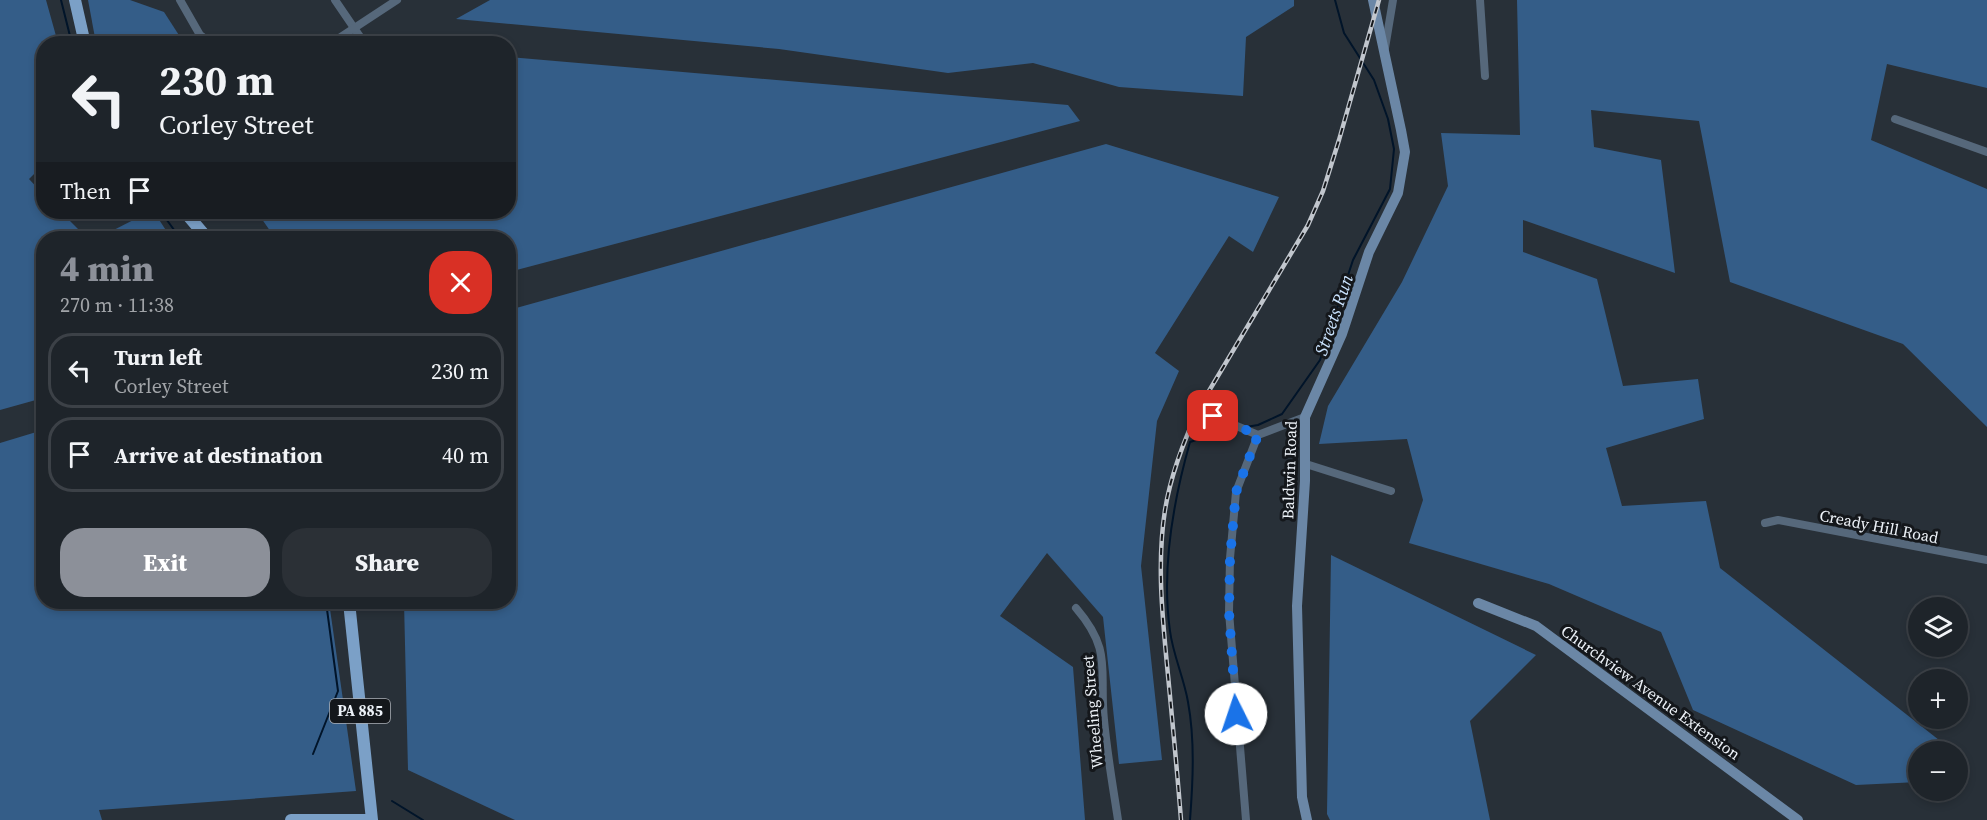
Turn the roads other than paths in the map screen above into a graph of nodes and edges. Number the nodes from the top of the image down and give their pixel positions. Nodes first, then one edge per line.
1 (75, 0) edge
2 (180, 0) edge
3 (335, 0) edge
4 (397, 0) edge
5 (1373, 0) edge
6 (1394, 0) edge
7 (1480, 0) edge
8 (355, 28) junction
9 (83, 36) edge
10 (201, 36) edge
11 (342, 36) edge
12 (360, 36) edge
13 (1384, 50) junction
14 (1485, 76) dead end
15 (1895, 120) dead end
16 (1987, 152) edge
17 (191, 219) edge
18 (201, 231) edge
19 (1213, 416) dead end
20 (1305, 417) junction
21 (1258, 435) junction
22 (1306, 464) junction
23 (1391, 491) dead end
24 (1765, 523) dead end
25 (1987, 560) edge
26 (1478, 603) dead end
27 (1076, 608) dead end
28 (350, 609) edge
29 (291, 820) edge
30 (367, 820) edge
31 (372, 820) edge
32 (1118, 820) edge
33 (1246, 820) edge
34 (1307, 820) edge
35 (1798, 820) edge

1 - 9 main road
2 - 10 street
3 - 8 street
4 - 8 street
5 - 13 main road, Baldwin Road
6 - 13 street
7 - 14 street
8 - 11 street
8 - 12 street
13 - 20 main road, Baldwin Road
15 - 16 street
17 - 18 main road
19 - 21 street
20 - 21 street
20 - 22 main road, Baldwin Road
21 - 33 street
22 - 23 street
22 - 34 main road, Baldwin Road
24 - 25 street, Cready Hill Road
26 - 35 main road, Churchview Avenue Extension
27 - 32 street, Wheeling Street
28 - 31 main road, PA 885
29 - 30 main road

